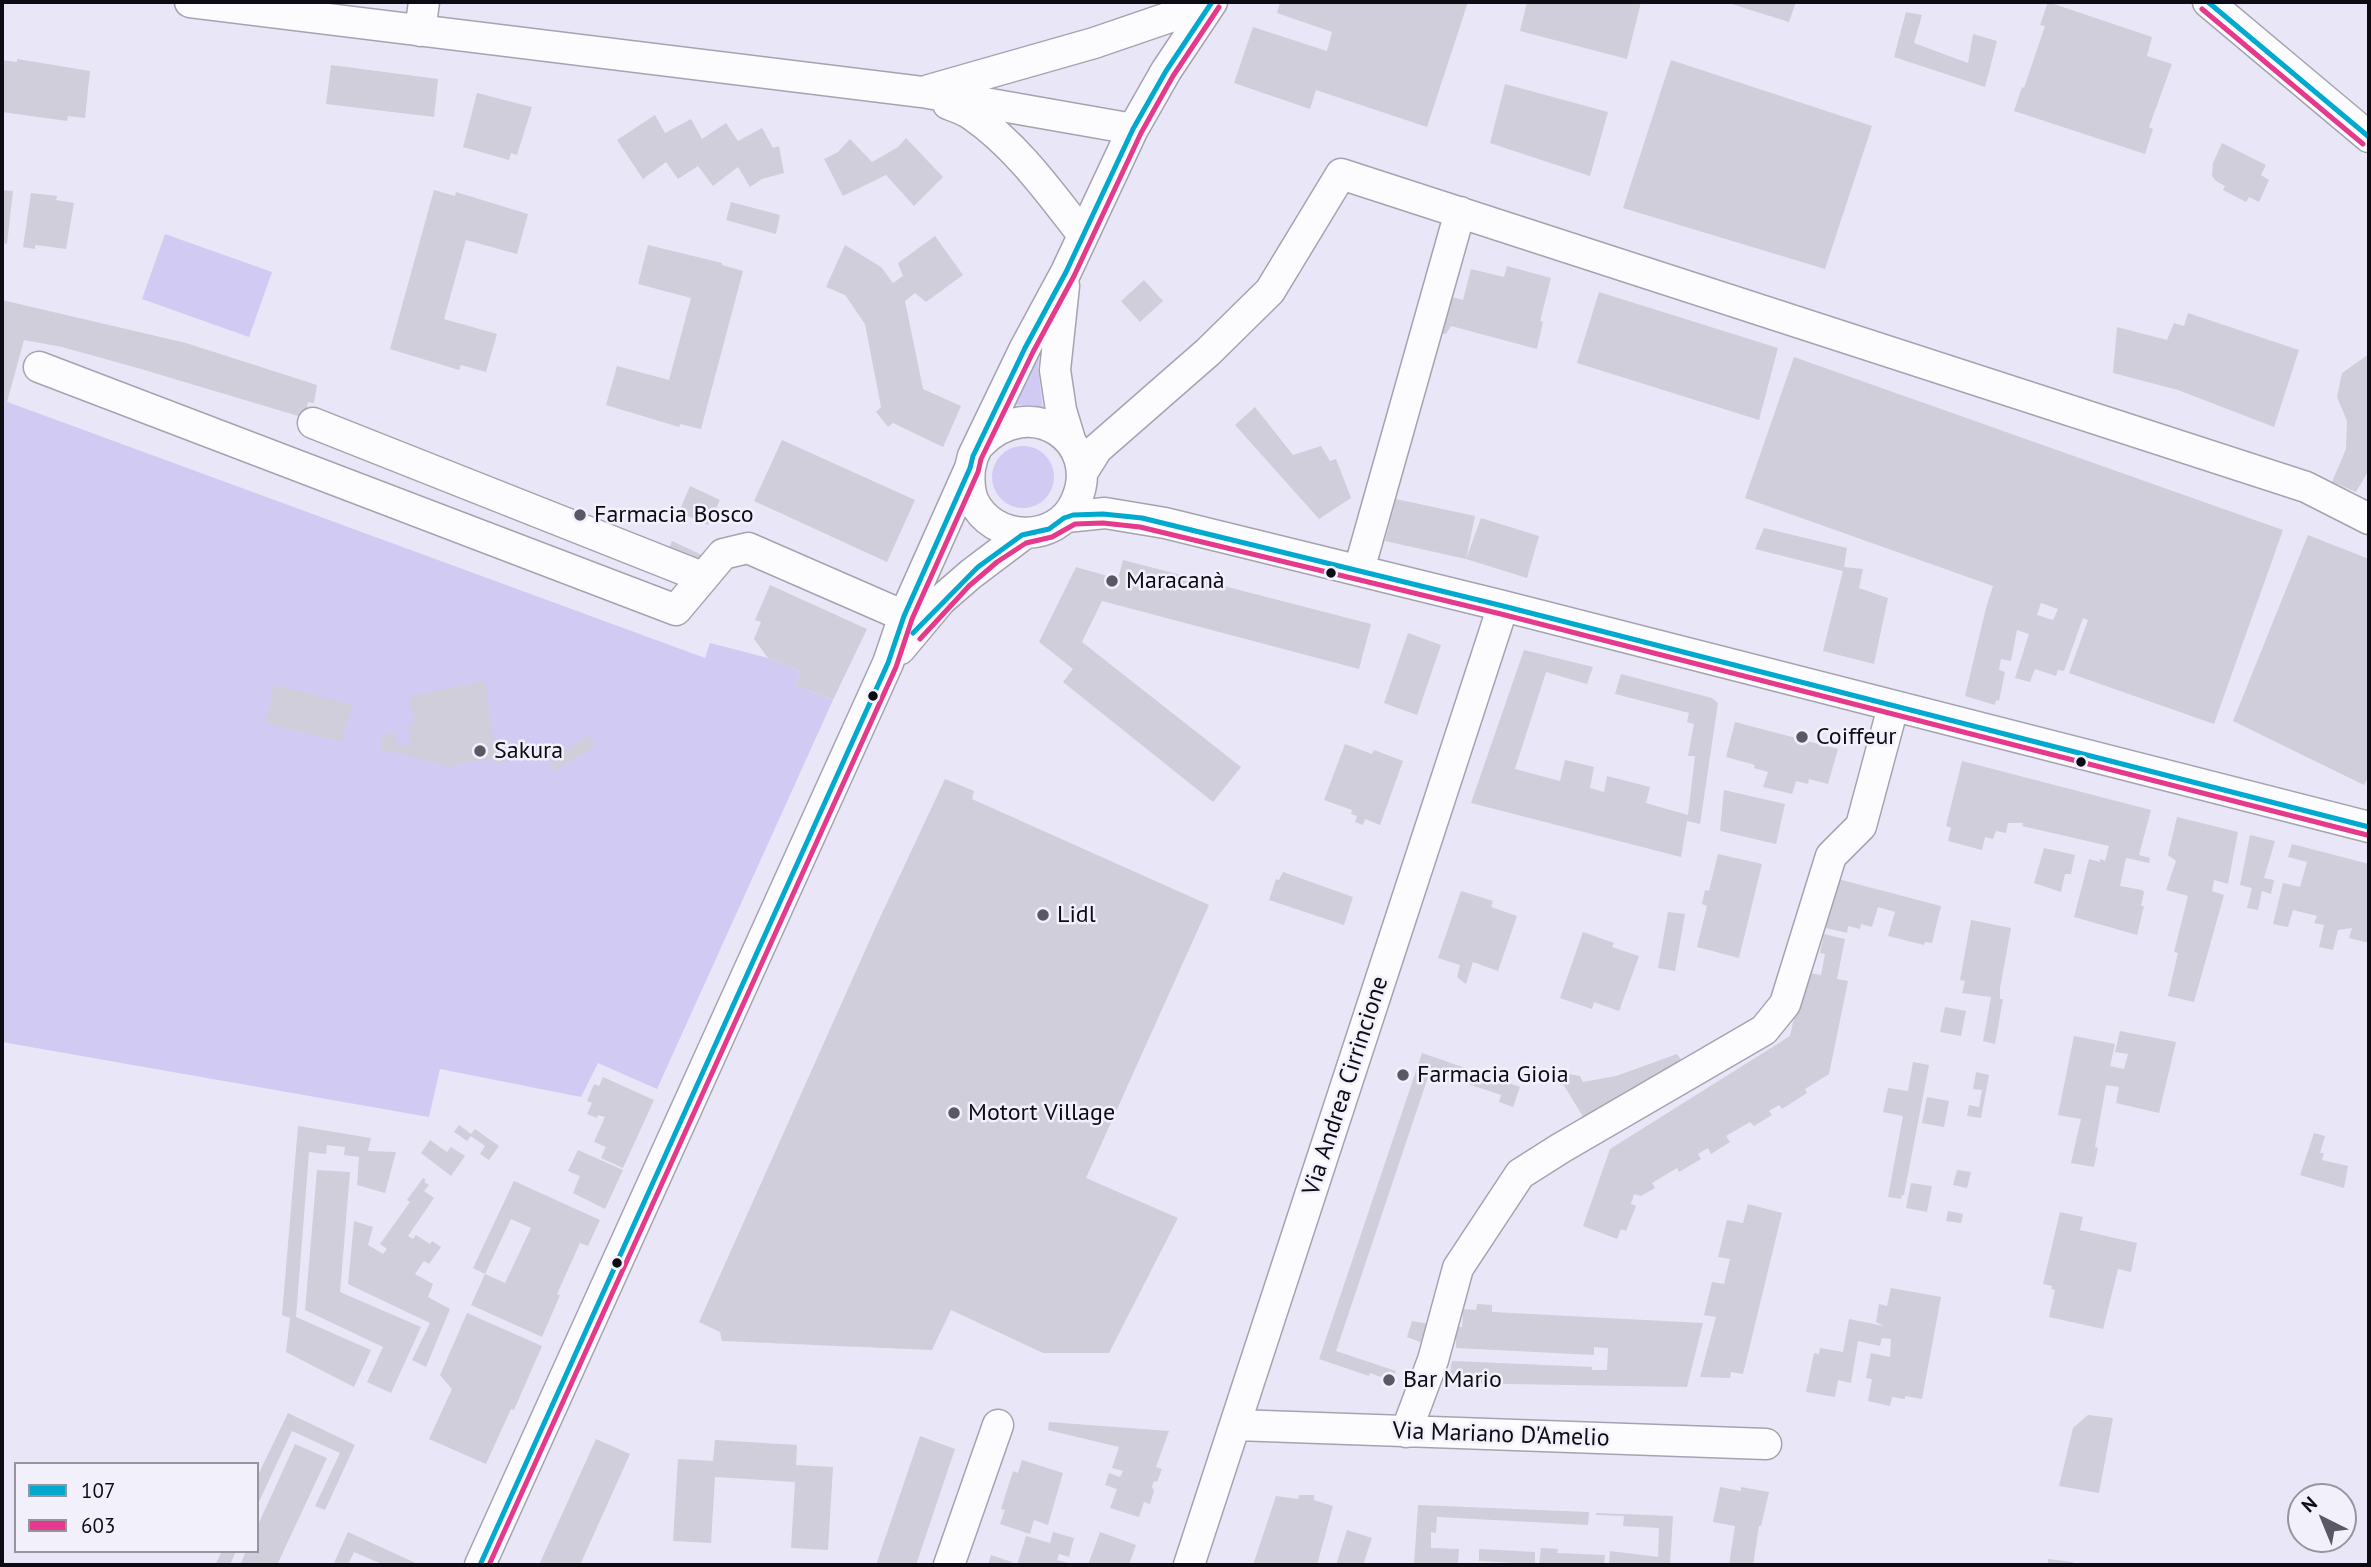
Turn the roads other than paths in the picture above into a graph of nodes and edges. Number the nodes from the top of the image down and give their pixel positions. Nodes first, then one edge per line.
1 (190, 2) edge
2 (1212, 2) edge
3 (2208, 2) edge
4 (422, 16) edge
5 (922, 92) junction
6 (1133, 130) junction
7 (2369, 137) edge
8 (1460, 212) junction
9 (1083, 235) junction
10 (1066, 272) junction
11 (39, 367) dead end
12 (313, 423) dead end
13 (1071, 443) junction
14 (975, 456) junction
15 (1082, 473) junction
16 (1066, 517) junction
17 (2369, 519) edge
18 (1024, 534) junction
19 (1359, 570) junction
20 (702, 577) junction
21 (1503, 606) junction
22 (904, 616) junction
23 (888, 663) junction
24 (1893, 707) junction
25 (2369, 827) edge
26 (998, 1425) dead end
27 (1236, 1425) junction
28 (1406, 1432) junction
29 (1766, 1444) dead end
30 (480, 1565) edge
31 (949, 1565) edge
32 (1189, 1565) edge

1 - 4 street
2 - 5 street
2 - 6 street
3 - 7 street
4 - 5 street
5 - 6 street
5 - 9 street
6 - 9 street
8 - 15 street
8 - 17 street
8 - 19 street
9 - 10 street
10 - 13 street
10 - 14 street
11 - 20 street
12 - 20 street
13 - 14 street
13 - 15 street
14 - 18 street
14 - 22 street
15 - 16 street
16 - 18 street
16 - 19 street
18 - 23 street
19 - 21 street
20 - 22 street
21 - 24 street
21 - 27 street, Via Andrea Cirrincione
22 - 23 street
23 - 30 street
24 - 25 street
24 - 28 street
26 - 31 street
27 - 28 street, Via Mariano D'Amelio
27 - 32 street, Via Andrea Cirrincione
28 - 29 street, Via Mariano D'Amelio

